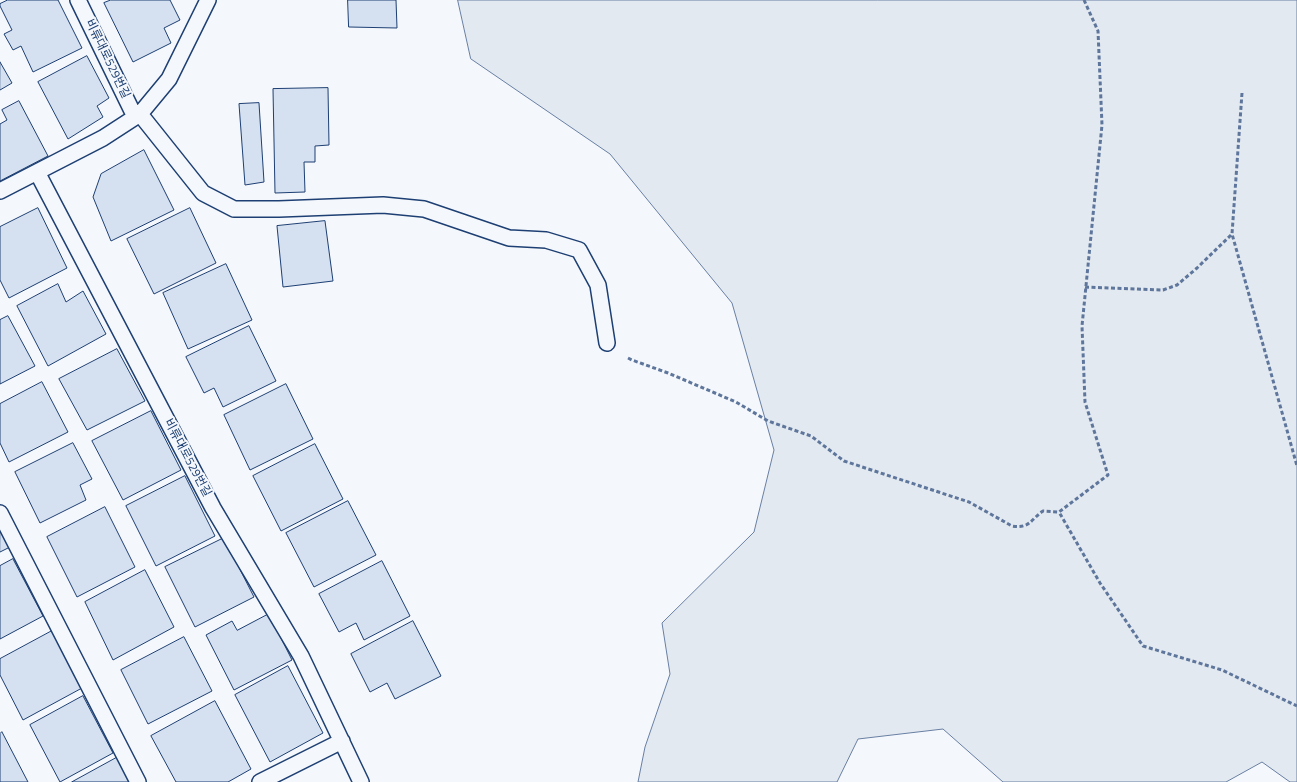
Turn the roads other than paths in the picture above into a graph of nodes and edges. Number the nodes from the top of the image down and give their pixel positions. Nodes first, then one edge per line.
1 (78, 0) edge
2 (208, 0) edge
3 (138, 116) junction
4 (37, 172) junction
5 (0, 192) edge
6 (607, 343) road end
7 (0, 513) edge
8 (342, 741) junction
9 (138, 782) edge
10 (260, 782) edge
11 (361, 782) edge

1 - 3 lane, 비류대로529번길
2 - 3 lane, 비류대로529번길
3 - 4 lane, 비류대로529번길
3 - 6 lane, 비류대로529번길
4 - 5 lane, 비류대로529번길
4 - 8 lane, 비류대로529번길
7 - 9 lane
8 - 10 lane
8 - 11 lane, 비류대로529번길

